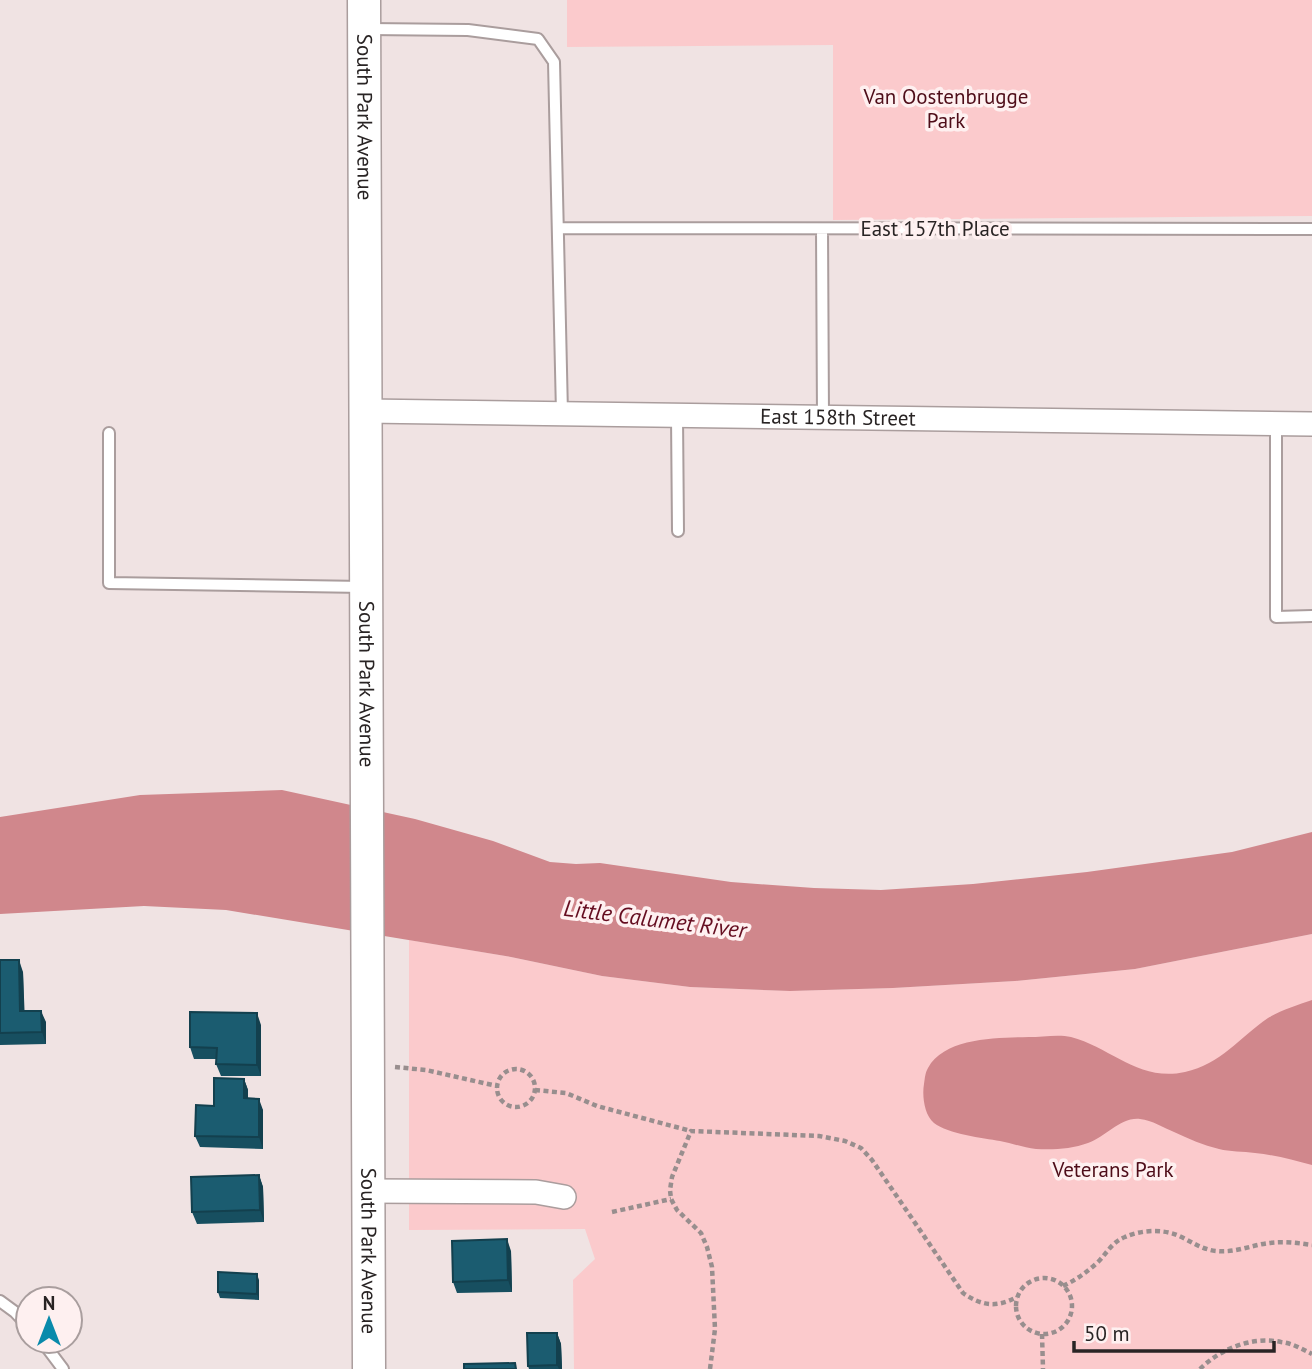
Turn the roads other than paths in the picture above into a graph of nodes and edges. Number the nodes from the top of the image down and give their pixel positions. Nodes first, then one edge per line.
1 (364, 14) edge
2 (558, 228) junction
3 (822, 229) junction
4 (1312, 229) edge
5 (366, 411) junction
6 (562, 413) junction
7 (677, 416) junction
8 (823, 417) junction
9 (1276, 423) junction
10 (1312, 424) edge
11 (109, 433) dead end
12 (678, 531) dead end
13 (367, 587) junction
14 (1312, 616) edge
15 (369, 1192) junction
16 (564, 1197) dead end
17 (369, 1369) edge

1 - 2 lane
1 - 5 street, South Park Avenue
2 - 3 lane, East 157th Place
2 - 6 lane
3 - 4 lane, East 157th Place
3 - 8 lane
5 - 6 street, East 158th Street
5 - 13 street, South Park Avenue
6 - 7 street, East 158th Street
7 - 8 street, East 158th Street
7 - 12 lane
8 - 9 street, East 158th Street
9 - 10 street, East 158th Street
9 - 14 lane
11 - 13 lane
13 - 15 street, South Park Avenue
15 - 16 street
15 - 17 street, South Park Avenue

